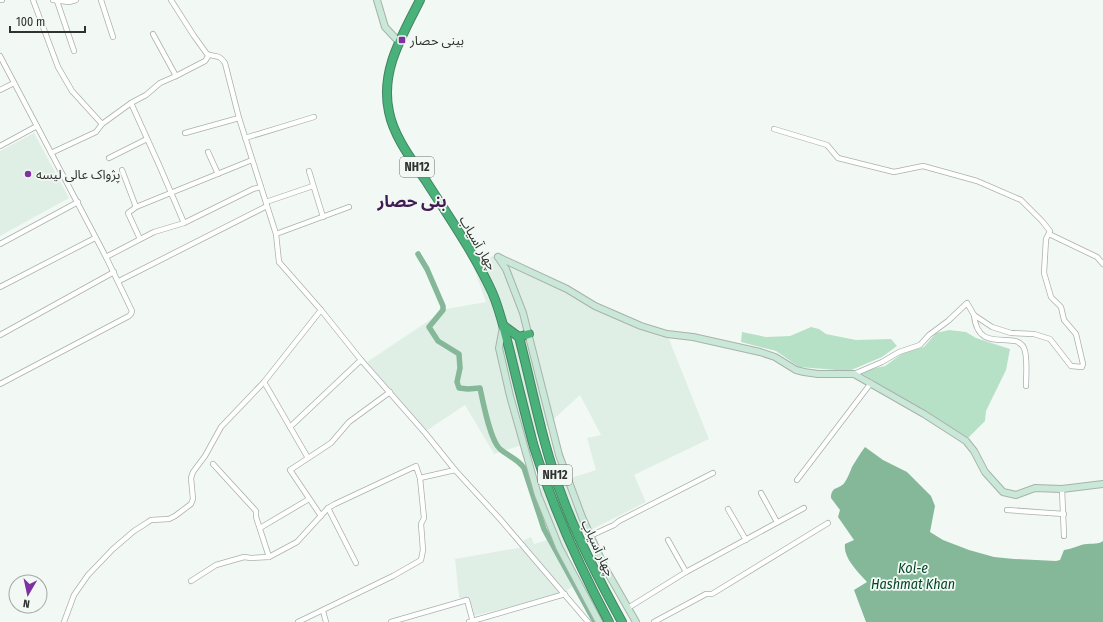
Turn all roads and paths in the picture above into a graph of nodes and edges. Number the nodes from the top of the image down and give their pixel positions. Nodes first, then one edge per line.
1 (32, 0) edge
2 (55, 0) edge
3 (76, 0) edge
4 (101, 0) edge
5 (171, 0) edge
6 (377, 0) edge
7 (420, 0) edge
8 (153, 34) dead end
9 (113, 37) dead end
10 (399, 42) junction
11 (74, 51) dead end
12 (209, 55) junction
13 (0, 56) edge
14 (176, 76) junction
15 (14, 83) junction
16 (0, 90) edge
17 (131, 103) junction
18 (314, 117) dead end
19 (239, 118) junction
20 (102, 124) junction
21 (37, 126) junction
22 (774, 129) dead end
23 (185, 133) dead end
24 (245, 138) junction
25 (147, 139) junction
26 (0, 146) edge
27 (208, 152) dead end
28 (51, 153) junction
29 (109, 158) dead end
30 (252, 160) junction
31 (122, 170) dead end
32 (309, 171) dead end
33 (218, 174) junction
34 (314, 186) junction
35 (261, 187) junction
36 (171, 194) junction
37 (78, 202) junction
38 (267, 204) junction
39 (136, 207) junction
40 (349, 207) dead end
41 (323, 218) junction
42 (184, 223) junction
43 (276, 234) junction
44 (1049, 234) junction
45 (95, 238) junction
46 (140, 239) junction
47 (0, 244) edge
48 (106, 257) junction
49 (1103, 264) edge
50 (114, 272) junction
51 (118, 281) junction
52 (0, 287) edge
53 (321, 310) junction
54 (974, 315) junction
55 (504, 326) junction
56 (529, 334) junction
57 (0, 335) edge
58 (519, 337) junction
59 (361, 360) junction
60 (854, 374) junction
61 (264, 382) junction
62 (871, 383) junction
63 (0, 384) edge
64 (1026, 386) dead end
65 (390, 392) junction
66 (290, 427) junction
67 (308, 458) junction
68 (213, 464) dead end
69 (455, 470) junction
70 (713, 473) dead end
71 (420, 478) junction
72 (797, 480) dead end
73 (1103, 484) edge
74 (1062, 490) junction
75 (761, 493) dead end
76 (309, 499) junction
77 (328, 508) junction
78 (804, 508) dead end
79 (728, 509) dead end
80 (1007, 510) dead end
81 (1064, 514) junction
82 (321, 516) junction
83 (777, 522) junction
84 (828, 522) dead end
85 (260, 528) junction
86 (590, 536) junction
87 (1064, 536) dead end
88 (668, 540) dead end
89 (746, 540) junction
90 (269, 557) junction
91 (356, 563) dead end
92 (686, 572) junction
93 (191, 581) dead end
94 (565, 594) junction
95 (628, 608) junction
96 (323, 610) junction
97 (64, 622) edge
98 (298, 622) edge
99 (326, 622) edge
100 (390, 622) edge
101 (472, 622) edge
102 (588, 622) edge
103 (599, 622) edge
104 (609, 622) edge
105 (622, 622) edge
106 (636, 622) edge
107 (654, 622) edge

1 - 20 street
2 - 3 street
2 - 11 street
4 - 9 street
5 - 12 street
6 - 10 street
7 - 10 highway, چهار آسیاب / NH12
8 - 14 street
10 - 55 highway, چهار آسیاب / NH12
12 - 14 street
12 - 19 street
13 - 15 street
14 - 17 street
15 - 16 street
15 - 21 street
17 - 20 street
17 - 25 street
18 - 24 street
19 - 23 street
19 - 24 street
20 - 28 street
21 - 26 street
21 - 28 street
22 - 44 street
24 - 30 street
25 - 29 street
25 - 36 street
27 - 33 street
28 - 37 street
30 - 33 street
30 - 35 street
31 - 39 street
32 - 34 street
33 - 36 street
34 - 38 street
34 - 41 street
35 - 38 street
35 - 42 street
36 - 39 street
36 - 42 street
37 - 45 street
37 - 47 street
38 - 43 street
38 - 51 street
39 - 46 street
40 - 41 street
41 - 43 street
42 - 46 street
43 - 53 street
44 - 49 street
44 - 54 street
45 - 48 street
45 - 52 street
46 - 48 street
48 - 50 street
50 - 51 street
50 - 57 street
51 - 63 street
53 - 59 street
53 - 61 street
54 - 60 street
54 - 64 street
55 - 58 highway
55 - 103 street
55 - 104 highway, چهار آسیاب / NH12
56 - 58 highway
56 - 60 street
56 - 86 street
58 - 105 highway, چهار آسیاب / NH12
59 - 65 street
59 - 66 street
60 - 62 street
61 - 66 street
61 - 97 street
62 - 72 street
62 - 74 street
65 - 67 street
65 - 69 street
66 - 67 street
67 - 76 street
68 - 85 street
69 - 71 street
69 - 94 street
70 - 86 street
71 - 77 street
71 - 96 street
73 - 74 street
74 - 81 street
75 - 83 street
76 - 82 street
76 - 85 street
77 - 82 street
77 - 91 street
78 - 83 street
79 - 89 street
80 - 81 street
81 - 87 street
82 - 90 street
83 - 89 street
84 - 107 street
85 - 90 street
86 - 95 street
88 - 92 street
89 - 92 street
90 - 93 street
92 - 95 street
94 - 101 street
94 - 102 street
95 - 106 street
96 - 98 street
96 - 99 street
100 - 101 street

